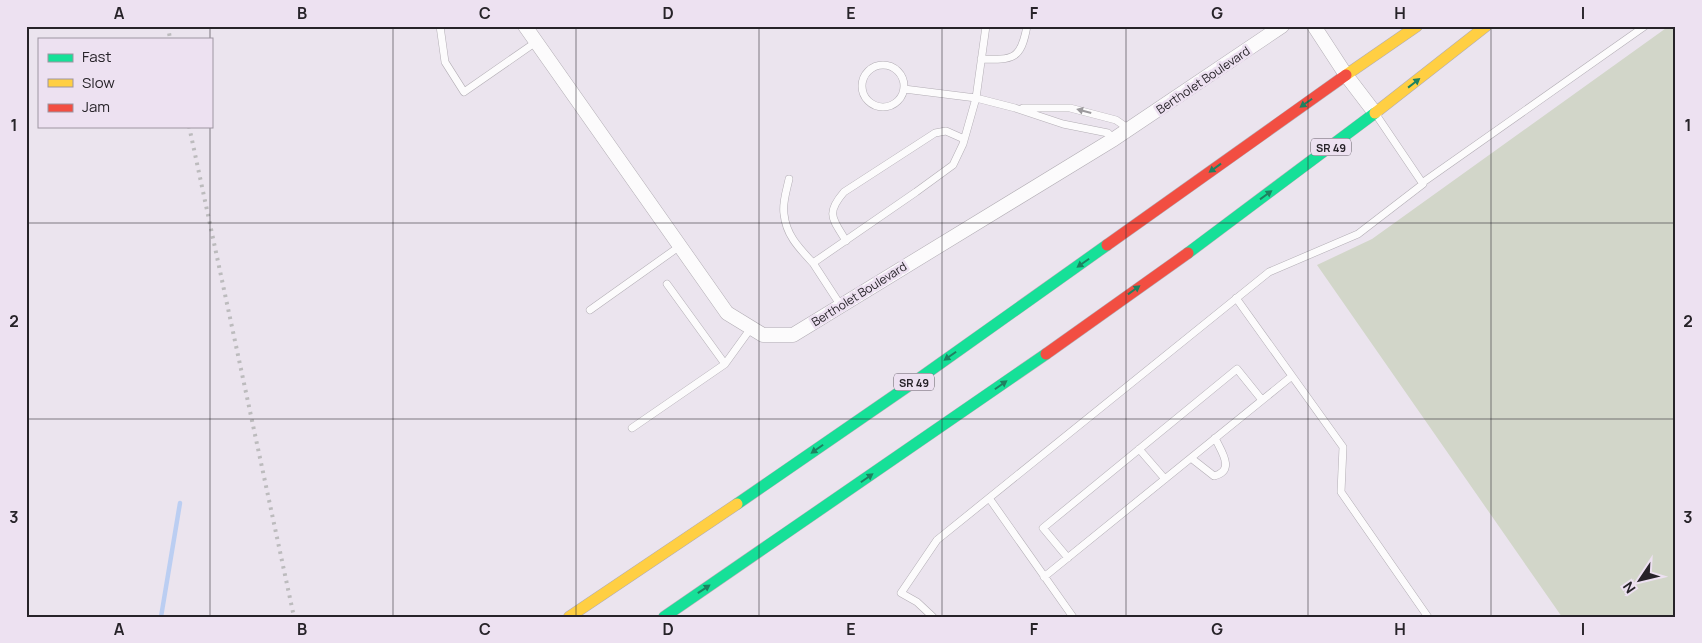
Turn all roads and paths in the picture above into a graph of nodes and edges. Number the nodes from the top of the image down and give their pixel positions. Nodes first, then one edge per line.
1 (440, 26) edge
2 (525, 26) edge
3 (986, 26) edge
4 (1027, 26) edge
5 (1282, 26) edge
6 (1314, 26) edge
7 (1417, 26) edge
8 (1486, 26) edge
9 (1645, 26) edge
10 (536, 42) junction
11 (981, 59) junction
12 (1346, 75) junction
13 (904, 89) junction
14 (976, 98) junction
15 (1015, 108) junction
16 (1375, 113) junction
17 (1128, 129) junction
18 (964, 139) junction
19 (1114, 139) junction
20 (789, 179) dead end
21 (1422, 183) junction
22 (846, 241) junction
23 (680, 246) junction
24 (813, 263) junction
25 (667, 284) dead end
26 (1236, 298) junction
27 (841, 306) junction
28 (590, 310) dead end
29 (752, 328) junction
30 (725, 364) junction
31 (1292, 376) junction
32 (1262, 400) junction
33 (632, 428) dead end
34 (1215, 438) junction
35 (1140, 449) junction
36 (1191, 458) junction
37 (1165, 479) junction
38 (989, 498) junction
39 (1068, 558) junction
40 (1044, 577) junction
41 (570, 617) edge
42 (664, 617) edge
43 (933, 617) edge
44 (1073, 617) edge
45 (1428, 617) edge

1 - 10 lane
2 - 10 street, Bertholet Boulevard
3 - 11 lane
4 - 11 lane
5 - 17 street, Bertholet Boulevard
6 - 12 street
7 - 12 main road, SR 49
16 -> 8 main road, SR 49
9 - 21 lane
10 - 23 street, Bertholet Boulevard
11 - 14 lane
12 - 16 street
12 -> 41 main road, SR 49
13 - 13 lane
13 - 14 lane
14 - 15 lane
14 - 18 lane
17 -> 15 lane
15 - 19 lane
16 - 21 lane
42 -> 16 main road, SR 49
17 - 19 street, Bertholet Boulevard
18 - 22 lane
18 - 22 lane
19 - 27 street, Bertholet Boulevard
20 - 24 lane
21 - 26 lane
22 - 24 lane
23 - 28 lane
23 - 29 street, Bertholet Boulevard
24 - 27 lane
25 - 30 lane
26 - 31 lane
26 - 38 lane
27 - 29 street, Bertholet Boulevard
29 - 30 lane
30 - 33 lane
31 - 32 lane
31 - 45 lane
32 - 34 lane
32 - 35 lane
34 - 36 lane
34 - 36 lane
35 - 37 lane
35 - 39 lane
36 - 37 lane
37 - 39 lane
38 - 40 lane
38 - 43 lane
39 - 40 lane
40 - 44 lane

